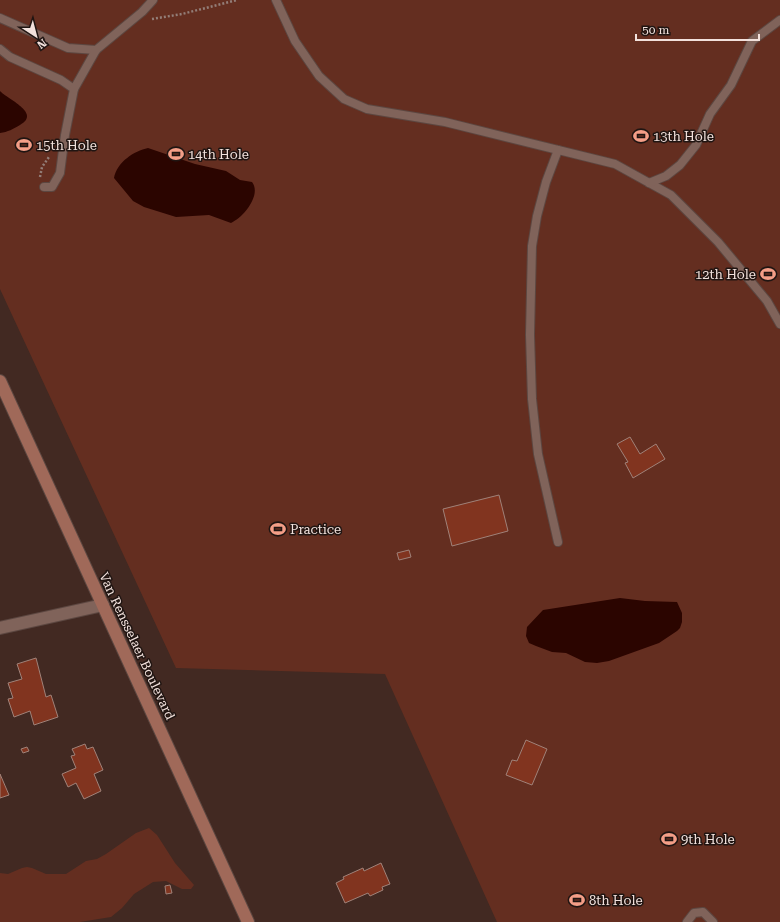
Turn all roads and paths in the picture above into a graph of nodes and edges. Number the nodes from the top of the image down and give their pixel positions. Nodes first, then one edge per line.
1 (153, 0) edge
2 (237, 0) edge
3 (276, 0) edge
4 (0, 18) edge
5 (780, 20) edge
6 (131, 21) junction
7 (0, 49) edge
8 (96, 50) junction
9 (74, 89) junction
10 (558, 150) junction
11 (650, 183) junction
12 (44, 187) dead end
13 (780, 324) edge
14 (0, 381) edge
15 (558, 542) dead end
16 (103, 605) junction
17 (0, 628) edge
18 (248, 922) edge
19 (687, 922) edge
20 (713, 922) edge

1 - 6 lane
2 - 6 path
3 - 10 lane
4 - 8 lane
5 - 11 lane
6 - 8 lane
7 - 9 lane
8 - 9 lane
9 - 12 lane
10 - 11 lane
10 - 15 lane
11 - 13 lane
14 - 16 main road, Van Rensselaer Boulevard
16 - 17 street
16 - 18 main road, Van Rensselaer Boulevard
19 - 20 lane

